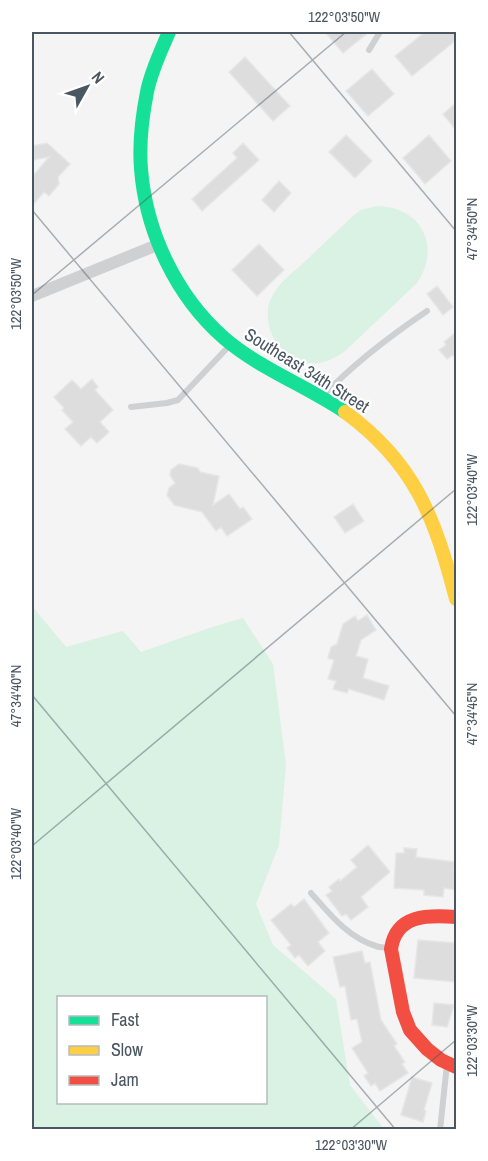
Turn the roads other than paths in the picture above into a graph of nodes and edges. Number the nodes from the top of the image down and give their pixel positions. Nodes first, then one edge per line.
1 (169, 32) edge
2 (380, 32) edge
3 (369, 50) dead end
4 (157, 245) junction
5 (32, 296) edge
6 (427, 311) dead end
7 (231, 344) junction
8 (322, 397) junction
9 (131, 407) dead end
10 (456, 599) edge
11 (311, 893) dead end
12 (456, 917) edge
13 (390, 948) junction
14 (452, 1065) edge
15 (440, 1130) edge

1 - 4 street, Southeast 34th Street
2 - 3 lane
4 - 5 street
4 - 7 street, Southeast 34th Street
6 - 8 lane
7 - 8 street, Southeast 34th Street
7 - 9 lane
8 - 10 street, Southeast 34th Street
11 - 13 lane
12 - 13 street
13 - 14 street
14 - 15 lane

